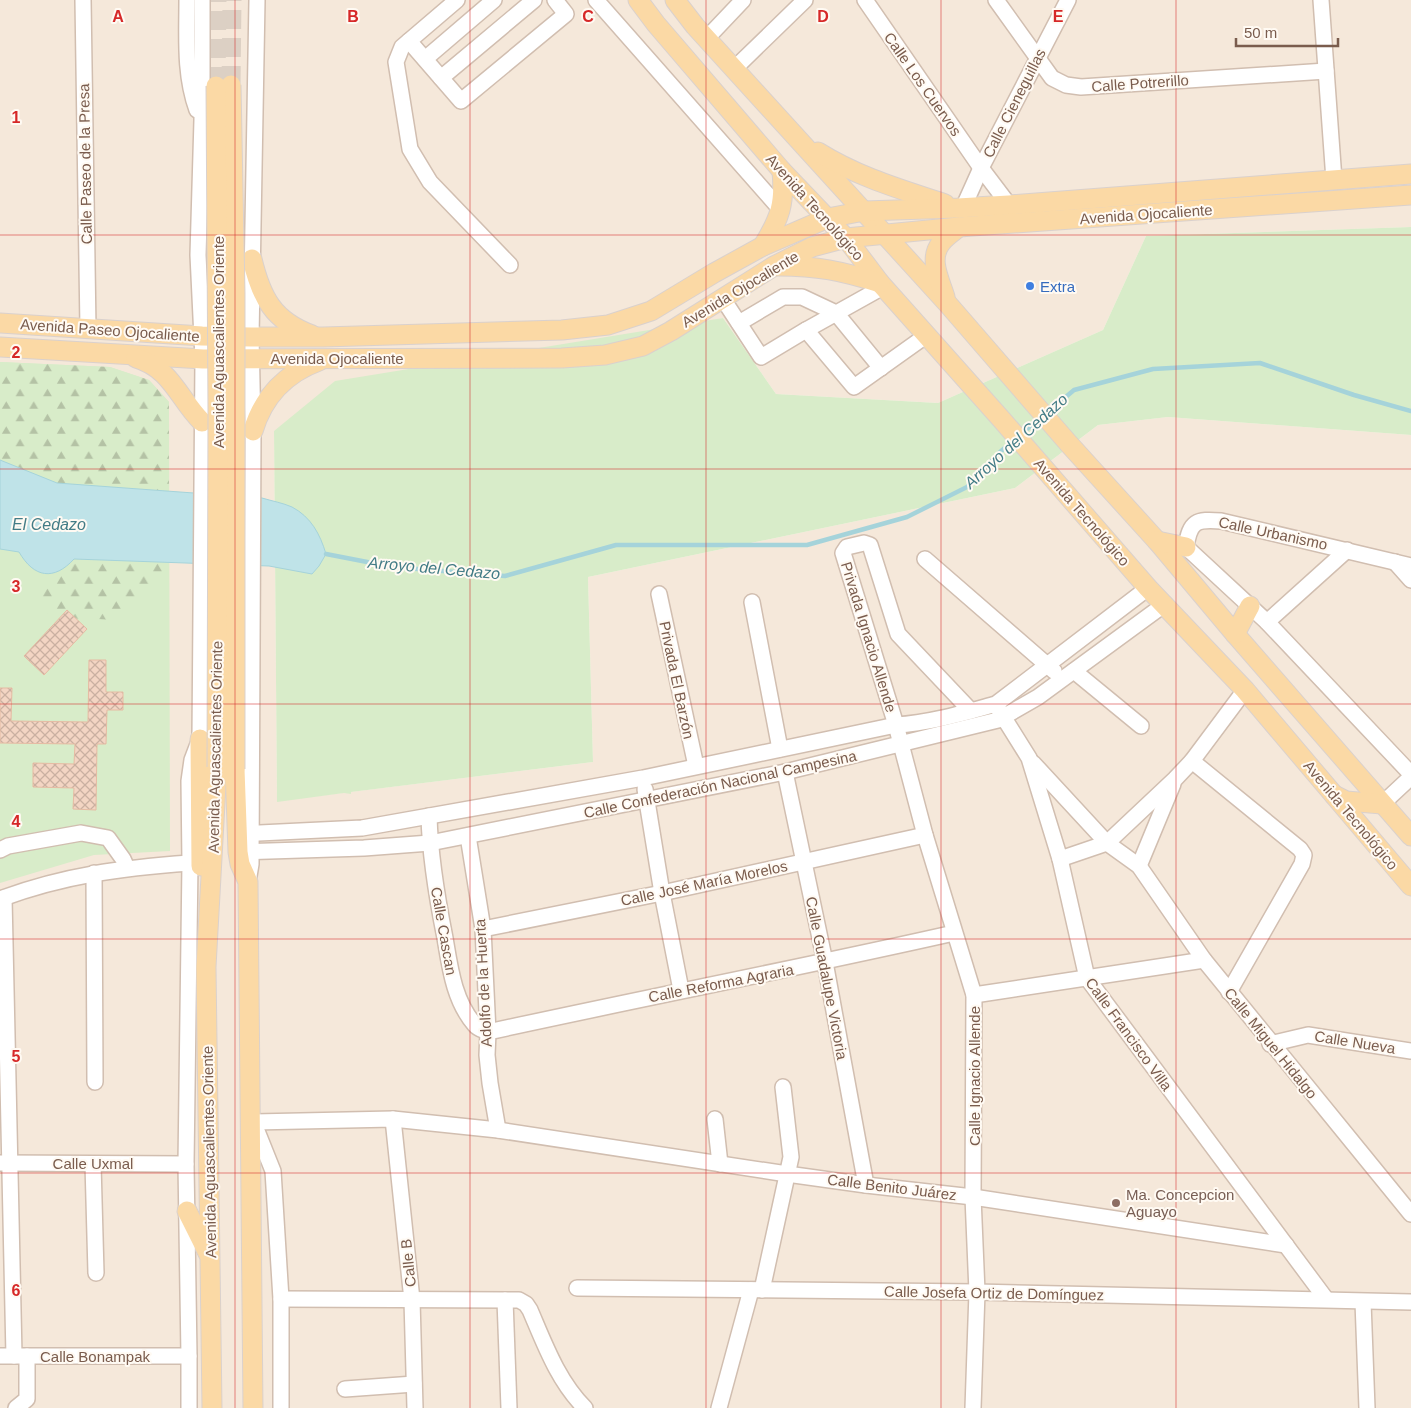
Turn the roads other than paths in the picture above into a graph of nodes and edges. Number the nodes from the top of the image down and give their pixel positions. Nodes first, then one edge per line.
1 (83, 0) edge
2 (187, 0) edge
3 (202, 0) edge
4 (257, 0) edge
5 (494, 0) edge
6 (534, 0) edge
7 (555, 0) edge
8 (596, 0) edge
9 (638, 0) edge
10 (674, 0) edge
11 (743, 0) edge
12 (805, 0) edge
13 (865, 0) edge
14 (996, 0) edge
15 (1068, 0) edge
16 (1321, 0) edge
17 (451, 2) edge
18 (707, 38) junction
19 (409, 41) junction
20 (425, 59) junction
21 (1038, 59) junction
22 (734, 69) junction
23 (1326, 71) junction
24 (441, 78) junction
25 (224, 86) tunnel mouth
26 (202, 120) junction
27 (798, 140) junction
28 (981, 168) junction
29 (782, 171) junction
30 (1411, 174) edge
31 (1334, 180) junction
32 (1411, 195) edge
33 (1009, 205) junction
34 (960, 208) junction
35 (781, 210) junction
36 (864, 211) junction
37 (828, 218) junction
38 (959, 227) junction
39 (884, 233) junction
40 (846, 238) junction
41 (763, 246) junction
42 (198, 255) junction
43 (252, 259) junction
44 (510, 265) dead end
45 (774, 266) junction
46 (881, 285) junction
47 (251, 289) junction
48 (723, 299) junction
49 (947, 303) junction
50 (836, 313) junction
51 (0, 323) edge
52 (739, 323) junction
53 (88, 329) junction
54 (806, 330) junction
55 (927, 335) junction
56 (202, 336) junction
57 (251, 337) junction
58 (323, 337) junction
59 (0, 347) edge
60 (120, 354) junction
61 (331, 358) junction
62 (202, 359) junction
63 (251, 359) junction
64 (881, 368) junction
65 (202, 422) junction
66 (253, 438) junction
67 (202, 442) junction
68 (1157, 541) junction
69 (1186, 547) junction
70 (1347, 550) junction
71 (925, 559) dead end
72 (1395, 562) junction
73 (1411, 566) edge
74 (1411, 580) edge
75 (1148, 588) junction
76 (659, 594) dead end
77 (752, 602) dead end
78 (1164, 604) junction
79 (1250, 606) junction
80 (1267, 622) junction
81 (1235, 634) junction
82 (1048, 666) junction
83 (1068, 675) junction
84 (1245, 690) junction
85 (971, 711) junction
86 (1000, 711) junction
87 (896, 725) junction
88 (1141, 726) dead end
89 (200, 739) junction
90 (901, 745) junction
91 (780, 749) junction
92 (1029, 758) junction
93 (1192, 761) junction
94 (696, 766) junction
95 (226, 768) junction
96 (785, 772) junction
97 (1411, 776) edge
98 (643, 778) junction
99 (1175, 779) junction
100 (1333, 795) junction
101 (646, 799) junction
102 (1382, 804) junction
103 (429, 816) junction
104 (925, 835) junction
105 (468, 836) junction
106 (1411, 836) edge
107 (244, 842) junction
108 (430, 843) junction
109 (1107, 843) junction
110 (0, 850) edge
111 (1060, 859) junction
112 (804, 861) junction
113 (190, 863) junction
114 (1139, 866) junction
115 (127, 868) junction
116 (94, 873) junction
117 (1411, 886) edge
118 (662, 893) junction
119 (2, 899) edge
120 (483, 929) junction
121 (954, 933) junction
122 (1204, 960) junction
123 (825, 962) junction
124 (206, 967) junction
125 (1087, 978) junction
126 (681, 990) junction
127 (1229, 992) junction
128 (974, 994) junction
129 (488, 1032) junction
130 (1270, 1044) junction
131 (1411, 1051) edge
132 (95, 1082) dead end
133 (783, 1086) dead end
134 (393, 1119) junction
135 (715, 1119) dead end
136 (250, 1124) junction
137 (498, 1130) junction
138 (5, 1163) edge
139 (93, 1164) junction
140 (186, 1164) junction
141 (720, 1164) junction
142 (788, 1174) junction
143 (866, 1185) junction
144 (973, 1197) junction
145 (187, 1211) junction
146 (1411, 1214) edge
147 (1286, 1245) junction
148 (210, 1257) junction
149 (96, 1273) dead end
150 (577, 1288) dead end
151 (756, 1290) junction
152 (977, 1292) junction
153 (281, 1299) junction
154 (1326, 1299) junction
155 (412, 1300) junction
156 (505, 1300) junction
157 (1363, 1302) junction
158 (1411, 1302) edge
159 (14, 1356) edge
160 (189, 1356) junction
161 (414, 1384) junction
162 (345, 1389) dead end
163 (26, 1405) edge
164 (188, 1408) edge
165 (212, 1408) edge
166 (253, 1408) edge
167 (282, 1408) edge
168 (415, 1408) edge
169 (509, 1408) edge
170 (585, 1408) edge
171 (719, 1408) edge
172 (973, 1408) edge
173 (1367, 1408) edge

1 - 53 street, Calle Paseo de la Presa
2 - 26 street, Avenida Aguascalientes Oriente
3 - 26 street, Avenida Aguascalientes Oriente
4 - 43 street, Avenida Aguascalientes Oriente
5 - 20 street
6 - 24 street
7 - 24 street
8 - 35 street
9 - 29 main road, Avenida Tecnológico
10 - 18 main road, Avenida Tecnológico
11 - 18 street
12 - 22 street
13 - 28 street, Calle Los Cuervos
14 - 21 street, Calle Potrerillo
15 - 21 street, Calle Cieneguillas
16 - 23 street
17 - 19 street
18 - 22 main road, Avenida Tecnológico
19 - 20 street
19 - 44 street
20 - 24 street
21 - 23 street, Calle Potrerillo
21 - 28 street, Calle Cieneguillas
22 - 27 main road, Avenida Tecnológico
23 - 31 street
25 - 95 main road, Avenida Aguascalientes Oriente, bridge
26 - 42 street, Avenida Aguascalientes Oriente
27 - 34 main road
27 - 36 main road, Avenida Tecnológico
28 - 33 street, Calle Los Cuervos
28 - 34 street, Calle Cieneguillas
29 - 35 main road
29 - 37 main road, Avenida Tecnológico
30 - 31 main road, Avenida Ojocaliente
31 - 33 main road, Avenida Ojocaliente
32 - 38 main road, Avenida Ojocaliente
33 - 34 main road, Avenida Ojocaliente
34 - 36 main road, Avenida Ojocaliente
35 - 41 main road
36 - 37 main road, Avenida Ojocaliente
36 - 39 main road, Avenida Tecnológico
37 - 40 main road, Avenida Tecnológico
37 - 41 main road, Avenida Ojocaliente
38 - 39 main road, Avenida Ojocaliente
38 - 49 main road
39 - 40 main road, Avenida Ojocaliente
39 - 49 main road, Avenida Tecnológico
40 - 45 main road, Avenida Ojocaliente
40 - 46 main road, Avenida Tecnológico
41 - 58 main road, Avenida Ojocaliente
42 - 47 street
42 - 56 street, Avenida Aguascalientes Oriente
43 - 47 street, Avenida Aguascalientes Oriente
43 - 58 main road
45 - 46 main road
45 - 48 main road, Avenida Ojocaliente
46 - 50 street
46 - 55 main road, Avenida Tecnológico
47 - 57 street, Avenida Aguascalientes Oriente
48 - 52 street
48 - 61 main road, Avenida Ojocaliente
49 - 68 main road, Avenida Tecnológico
50 - 52 street
50 - 54 street
50 - 64 street
51 - 53 main road, Avenida Paseo Ojocaliente
52 - 54 street
53 - 56 main road, Avenida Paseo Ojocaliente
54 - 64 street
55 - 64 street
55 - 75 main road, Avenida Tecnológico
56 - 57 main road, Avenida Paseo Ojocaliente
56 - 62 street, Avenida Aguascalientes Oriente
57 - 58 main road, Avenida Ojocaliente
57 - 63 street, Avenida Aguascalientes Oriente
59 - 60 main road, Avenida Paseo Ojocaliente
60 - 62 main road, Avenida Paseo Ojocaliente
60 - 65 main road
61 - 63 main road, Avenida Ojocaliente
61 - 66 main road
62 - 63 main road, Avenida Paseo Ojocaliente
62 - 65 street, Avenida Aguascalientes Oriente
63 - 66 street, Avenida Aguascalientes Oriente
65 - 67 street, Avenida Aguascalientes Oriente
66 - 67 street
66 - 107 street, Avenida Aguascalientes Oriente
67 - 89 street, Avenida Aguascalientes Oriente
68 - 69 main road
68 - 81 main road, Avenida Tecnológico
69 - 70 street, Calle Urbanismo
69 - 79 street
70 - 72 street, Calle Urbanismo
70 - 80 street, Calle Urbanismo
71 - 82 street
72 - 73 street, Calle Urbanismo
72 - 74 street
75 - 78 main road, Avenida Tecnológico
75 - 82 street, Calle Confederación Nacional Campesina
76 - 94 street, Privada El Barzón
77 - 91 street
78 - 83 street, Calle Confederación Nacional Campesina
78 - 84 main road, Avenida Tecnológico
79 - 80 street
79 - 81 main road
80 - 97 street
81 - 102 main road, Avenida Tecnológico
82 - 83 street
82 - 86 street, Calle Confederación Nacional Campesina
83 - 86 street, Calle Confederación Nacional Campesina
83 - 88 street
84 - 93 street
84 - 100 main road, Avenida Tecnológico
85 - 86 street, Calle Confederación Nacional Campesina
85 - 87 street, Calle Confederación Nacional Campesina
85 - 87 street, Privada Ignacio Allende
86 - 90 street, Calle Confederación Nacional Campesina
86 - 92 street, Calle Francisco Villa
87 - 90 street, Calle Ignacio Allende
87 - 91 street, Calle Confederación Nacional Campesina
89 - 113 street, Avenida Aguascalientes Oriente
89 - 124 main road
90 - 96 street, Calle Confederación Nacional Campesina
90 - 104 street, Calle Ignacio Allende
91 - 94 street, Calle Confederación Nacional Campesina
92 - 109 street, Calle Miguel Hidalgo
92 - 111 street, Calle Francisco Villa
93 - 99 street
93 - 127 street
94 - 98 street, Calle Confederación Nacional Campesina
95 - 107 main road, Avenida Aguascalientes Oriente
95 - 124 main road, Avenida Aguascalientes Oriente
96 - 101 street, Calle Confederación Nacional Campesina
96 - 112 street, Calle Guadalupe Victoria
97 - 102 street
98 - 101 street
98 - 103 street, Calle Confederación Nacional Campesina
99 - 109 street
99 - 114 street
100 - 102 main road
100 - 117 main road, Avenida Tecnológico
101 - 105 street, Calle Confederación Nacional Campesina
101 - 118 street
102 - 106 main road, Avenida Tecnológico
103 - 107 street, Calle Confederación Nacional Campesina
103 - 108 street, Calle Cascan
104 - 112 street, Calle José María Morelos
104 - 121 street, Calle Ignacio Allende
105 - 108 street, Calle Confederación Nacional Campesina
105 - 120 street, Adolfo de la Huerta
107 - 108 street, Calle Confederación Nacional Campesina
107 - 136 main road, Avenida Aguascalientes Oriente
108 - 129 street, Calle Cascan
109 - 111 street
109 - 114 street, Calle Miguel Hidalgo
110 - 115 street
111 - 125 street, Calle Francisco Villa
112 - 118 street, Calle José María Morelos
112 - 123 street, Calle Guadalupe Victoria
113 - 115 street
113 - 140 street, Avenida Aguascalientes Oriente
114 - 122 street, Calle Miguel Hidalgo
115 - 116 street
116 - 119 street
116 - 132 street
118 - 120 street, Calle José María Morelos
118 - 126 street
119 - 138 street
120 - 129 street, Adolfo de la Huerta
121 - 123 street, Calle Reforma Agraria
121 - 128 street, Calle Ignacio Allende
122 - 125 street
122 - 127 street, Calle Miguel Hidalgo
123 - 126 street, Calle Reforma Agraria
123 - 143 street, Calle Guadalupe Victoria
124 - 148 main road, Avenida Aguascalientes Oriente
125 - 128 street
125 - 147 street, Calle Francisco Villa
126 - 129 street, Calle Reforma Agraria
127 - 130 street, Calle Miguel Hidalgo
128 - 144 street, Calle Ignacio Allende
129 - 137 street, Adolfo de la Huerta
130 - 131 street, Calle Nueva
130 - 146 street, Calle Miguel Hidalgo
133 - 142 street
134 - 136 street, Calle Benito Juárez
134 - 137 street, Calle Benito Juárez
134 - 155 street, Calle B
135 - 141 street
136 - 153 street
136 - 166 main road, Avenida Aguascalientes Oriente
137 - 141 street, Calle Benito Juárez
138 - 139 street, Calle Uxmal
138 - 159 street
139 - 140 street, Calle Uxmal
139 - 149 street
140 - 145 street, Avenida Aguascalientes Oriente
141 - 142 street, Calle Benito Juárez
142 - 143 street, Calle Benito Juárez
142 - 151 street
143 - 144 street, Calle Benito Juárez
144 - 147 street, Calle Benito Juárez
144 - 152 street, Calle Ignacio Allende
145 - 148 main road
145 - 160 street, Avenida Aguascalientes Oriente
147 - 154 street, Calle Francisco Villa
148 - 165 main road, Avenida Aguascalientes Oriente
150 - 151 street, Calle Josefa Ortiz de Domínguez
151 - 152 street, Calle Josefa Ortiz de Domínguez
151 - 171 street
152 - 154 street, Calle Josefa Ortiz de Domínguez
152 - 172 street, Calle Ignacio Allende
153 - 155 street
153 - 167 street
154 - 157 street, Calle Josefa Ortiz de Domínguez
155 - 156 street
155 - 161 street, Calle B
156 - 169 street
156 - 170 street
157 - 158 street, Calle Josefa Ortiz de Domínguez
157 - 173 street
159 - 160 street, Calle Bonampak
159 - 163 street
160 - 164 street, Avenida Aguascalientes Oriente
161 - 162 street
161 - 168 street, Calle B

